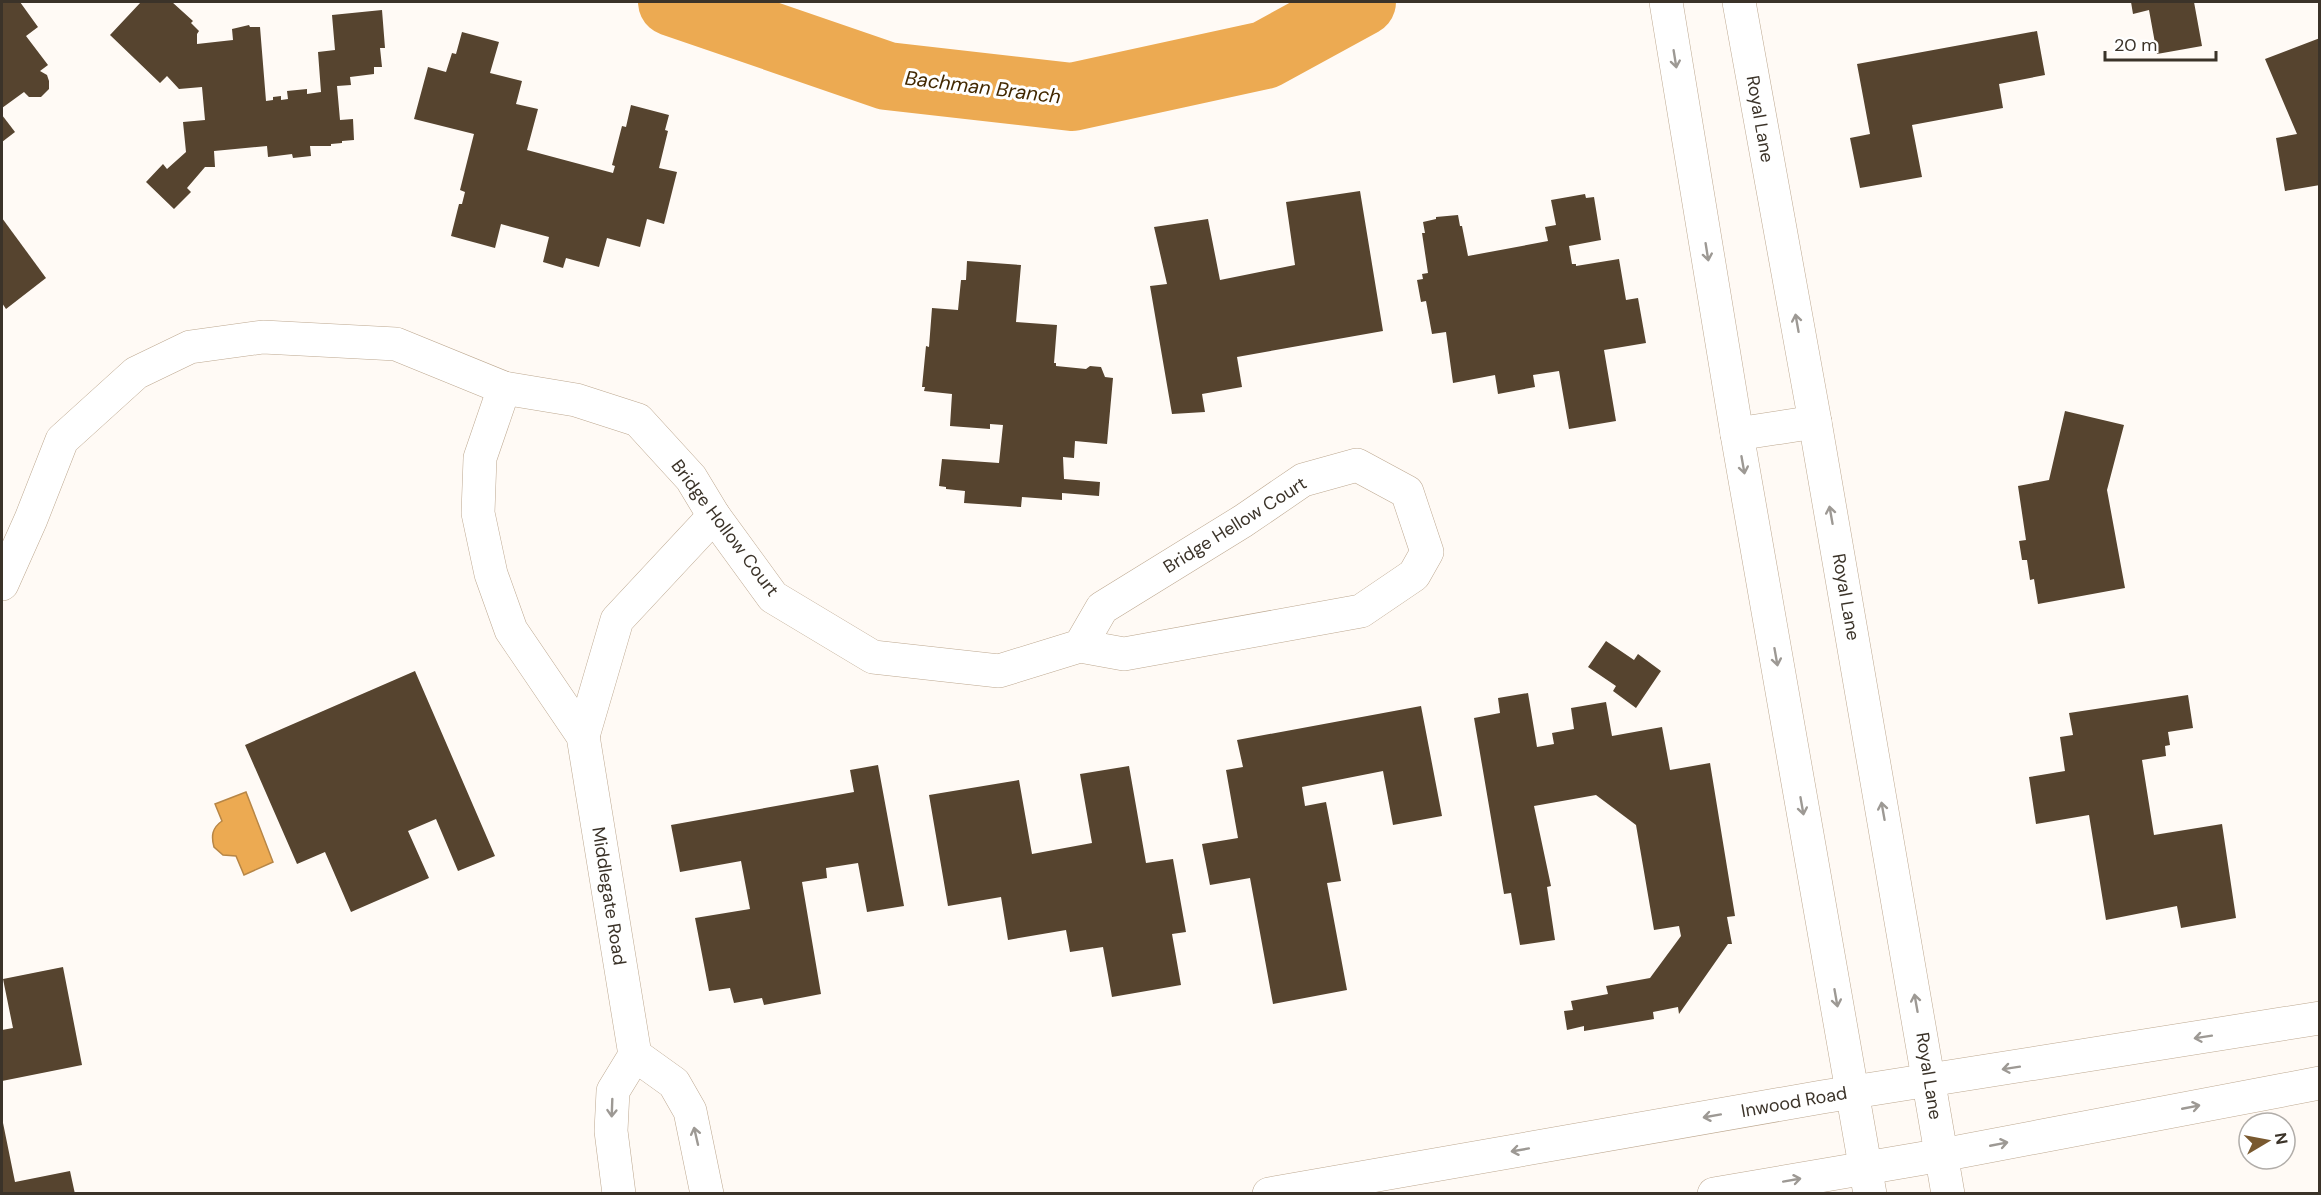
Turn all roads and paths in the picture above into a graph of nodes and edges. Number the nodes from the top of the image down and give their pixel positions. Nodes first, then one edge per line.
1 (1666, 2) edge
2 (1739, 2) edge
3 (504, 388) junction
4 (1815, 422) junction
5 (1737, 434) junction
6 (714, 516) junction
7 (2, 584) edge
8 (1080, 646) junction
9 (583, 736) junction
10 (2319, 1018) edge
11 (635, 1055) junction
12 (1929, 1081) junction
13 (2319, 1083) edge
14 (1853, 1092) junction
15 (1942, 1155) junction
16 (1868, 1180) edge
17 (619, 1194) edge
18 (706, 1194) edge
19 (1269, 1194) edge
20 (1714, 1194) edge
21 (1948, 1194) edge

1 -> 5 main road
4 -> 2 main road, Royal Lane
3 - 6 main road, Bridge Hollow Court
3 - 7 main road, Bridge Hollow Court
3 - 9 main road, Middlegate Road
4 - 5 main road
12 -> 4 main road, Royal Lane
5 -> 14 main road
6 - 8 main road, Bridge Hollow Court
6 - 9 main road, Middlegate Road
8 - 8 main road, Bridge Hellow Court
9 - 11 main road, Middlegate Road
10 -> 12 main road, Inwood Road
11 -> 17 main road
18 -> 11 main road
12 - 14 main road, Inwood Road
12 - 15 main road, Royal Lane
15 -> 13 main road
14 - 16 main road
14 -> 19 main road, Inwood Road
15 - 16 main road
15 - 21 main road, Royal Lane
20 -> 16 main road

